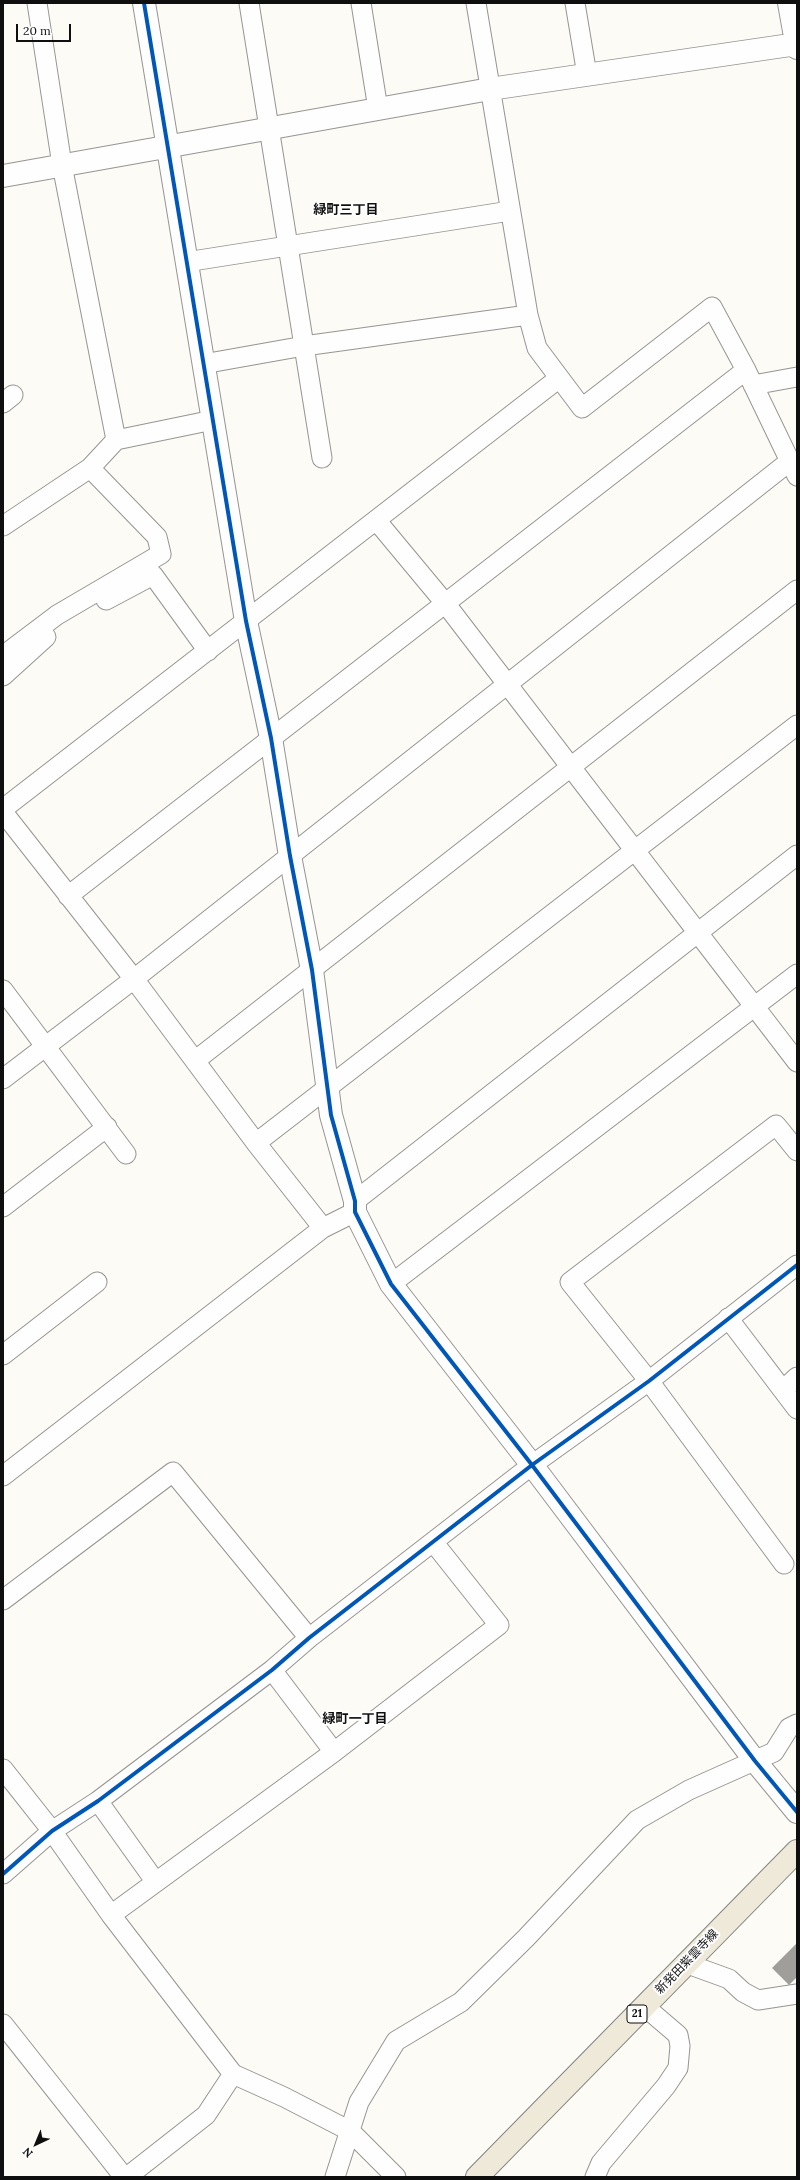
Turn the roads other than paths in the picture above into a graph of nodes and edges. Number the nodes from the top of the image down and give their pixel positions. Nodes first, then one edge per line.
1 (37, 3) edge
2 (144, 3) edge
3 (249, 3) edge
4 (361, 3) edge
5 (476, 3) edge
6 (575, 3) edge
7 (789, 3) edge
8 (797, 45) edge
9 (587, 75) junction
10 (490, 89) junction
11 (378, 109) junction
12 (270, 128) junction
13 (167, 147) junction
14 (62, 165) junction
15 (3, 176) edge
16 (510, 211) junction
17 (288, 247) junction
18 (186, 262) junction
19 (528, 315) junction
20 (304, 346) junction
21 (203, 364) junction
22 (750, 377) junction
23 (797, 377) edge
24 (558, 379) junction
25 (213, 420) junction
26 (116, 440) junction
27 (322, 458) dead end
28 (90, 468) junction
29 (793, 469) edge
30 (376, 520) junction
31 (4, 523) edge
32 (797, 590) edge
33 (445, 602) junction
34 (246, 621) junction
35 (208, 651) junction
36 (3, 656) edge
37 (3, 676) edge
38 (507, 684) junction
39 (797, 725) edge
40 (271, 738) junction
41 (571, 767) junction
42 (3, 810) edge
43 (634, 851) junction
44 (797, 855) edge
45 (290, 856) junction
46 (68, 896) junction
47 (697, 933) junction
48 (312, 970) junction
49 (797, 974) edge
50 (134, 978) junction
51 (3, 990) edge
52 (753, 1007) junction
53 (46, 1046) junction
54 (196, 1060) junction
55 (797, 1062) edge
56 (3, 1079) edge
57 (328, 1087) junction
58 (107, 1127) junction
59 (256, 1143) junction
60 (797, 1151) edge
61 (126, 1154) dead end
62 (3, 1207) edge
63 (355, 1207) junction
64 (323, 1228) junction
65 (797, 1265) edge
66 (97, 1282) dead end
67 (391, 1284) junction
68 (728, 1318) junction
69 (3, 1355) edge
70 (797, 1377) edge
71 (649, 1381) junction
72 (783, 1390) junction
73 (797, 1409) edge
74 (532, 1465) junction
75 (3, 1476) edge
76 (434, 1543) junction
77 (784, 1564) dead end
78 (3, 1600) edge
79 (309, 1638) junction
80 (272, 1670) junction
81 (797, 1724) edge
82 (334, 1752) junction
83 (755, 1761) junction
84 (3, 1769) edge
85 (98, 1801) junction
86 (797, 1812) edge
87 (52, 1831) junction
88 (797, 1851) edge
89 (3, 1874) edge
90 (155, 1881) junction
91 (111, 1915) junction
92 (685, 1963) junction
93 (797, 1994) edge
94 (644, 2006) junction
95 (3, 2024) edge
96 (233, 2074) junction
97 (350, 2131) junction
98 (126, 2177) edge
99 (335, 2177) edge
100 (396, 2177) edge
101 (477, 2177) edge
102 (595, 2177) edge

1 - 14 street
2 - 13 street
3 - 12 street
4 - 11 street
5 - 10 street
6 - 9 street
7 - 8 street
8 - 9 street
9 - 10 street
10 - 11 street
10 - 16 street
11 - 12 street
12 - 13 street
12 - 17 street
13 - 14 street
13 - 18 street
14 - 15 street
14 - 26 street
16 - 17 street
16 - 19 street
17 - 18 street
17 - 20 street
18 - 21 street
19 - 20 street
19 - 24 street
20 - 21 street
20 - 27 street
21 - 25 street
22 - 23 street
22 - 24 street
22 - 29 street
22 - 33 street
24 - 30 street
25 - 26 street
25 - 34 street
26 - 28 street
28 - 31 street
28 - 36 street
29 - 38 street
30 - 33 street
30 - 34 street
32 - 41 street
33 - 38 street
33 - 40 street
34 - 35 street
34 - 40 street
35 - 37 street
35 - 42 street
38 - 41 street
38 - 45 street
39 - 43 street
40 - 45 street
40 - 46 street
41 - 43 street
41 - 48 street
42 - 46 street
43 - 47 street
43 - 57 street
44 - 47 street
45 - 48 street
45 - 50 street
46 - 50 street
47 - 52 street
47 - 63 street
48 - 54 street
48 - 57 street
49 - 52 street
50 - 53 street
50 - 54 street
51 - 53 street
52 - 55 street
52 - 67 street
53 - 56 street
53 - 58 street
54 - 59 street
57 - 59 street
57 - 63 street
58 - 61 street
58 - 62 street
59 - 64 street
60 - 71 street
63 - 64 street
63 - 67 street
64 - 75 street
65 - 68 street
66 - 69 street
67 - 74 street
68 - 71 street
68 - 72 street
70 - 72 street
71 - 74 street
71 - 77 street
72 - 73 street
74 - 76 street
74 - 83 street
76 - 79 street
76 - 82 street
78 - 79 street
79 - 80 street
80 - 82 street
80 - 85 street
81 - 83 street
82 - 90 street
83 - 86 street
83 - 97 street
84 - 87 street
85 - 87 street
85 - 90 street
87 - 89 street
87 - 91 street
88 - 92 main road, 新発田紫雲寺線 / 21
90 - 91 street
91 - 96 street
92 - 93 street
92 - 94 main road, 新発田紫雲寺線 / 21
94 - 101 main road, 新発田紫雲寺線 / 21
94 - 102 street
95 - 98 street
96 - 97 street
96 - 98 street
97 - 99 street
97 - 100 street

